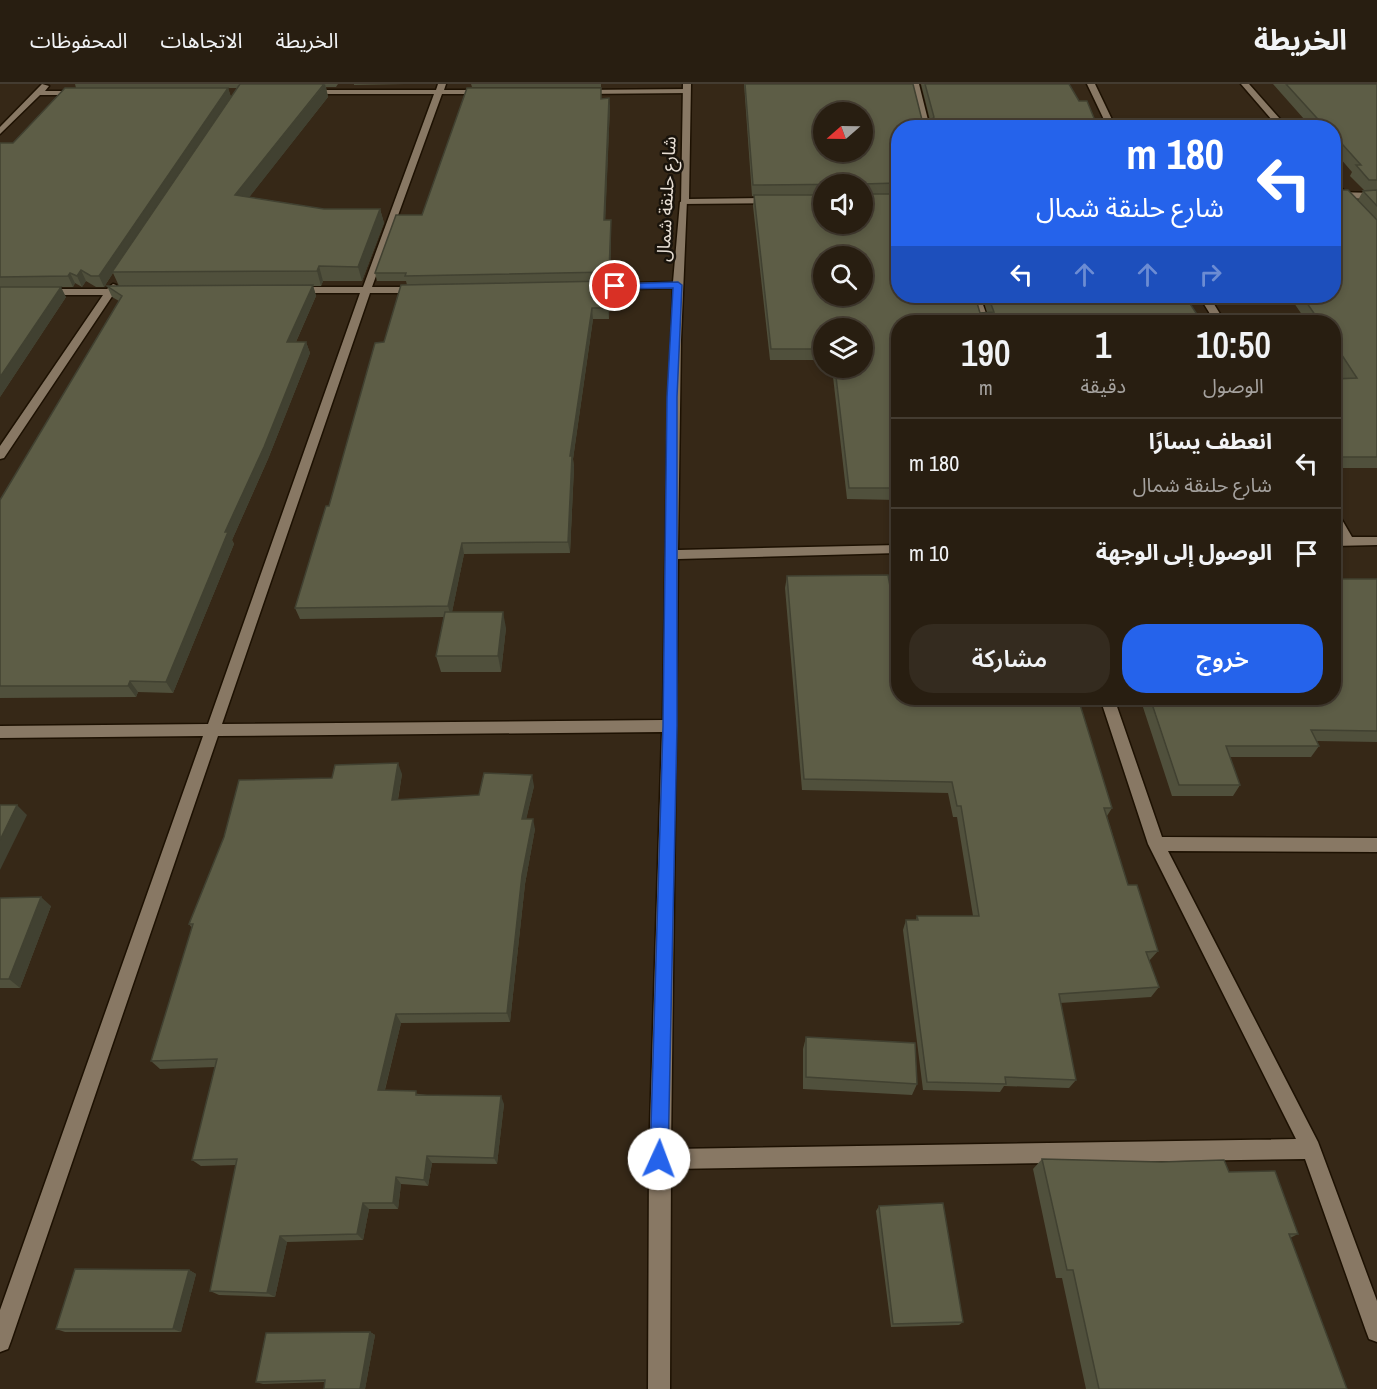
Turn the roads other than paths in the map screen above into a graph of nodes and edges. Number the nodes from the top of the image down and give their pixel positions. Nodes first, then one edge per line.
1 (47, 84) edge
2 (915, 84) edge
3 (1091, 84) edge
4 (1245, 84) edge
5 (440, 88) edge
6 (687, 88) edge
7 (299, 92) edge
8 (498, 92) edge
9 (568, 92) edge
10 (38, 93) junction
11 (86, 93) edge
12 (924, 120) edge
13 (1108, 120) edge
14 (1277, 120) edge
15 (0, 132) edge
16 (1341, 191) edge
17 (1344, 195) junction
18 (1377, 196) edge
19 (789, 200) edge
20 (684, 202) junction
21 (1377, 232) edge
22 (116, 282) edge
23 (678, 285) junction
24 (579, 287) edge
25 (287, 290) edge
26 (426, 290) edge
27 (145, 291) edge
28 (366, 291) junction
29 (33, 292) edge
30 (110, 292) junction
31 (0, 455) edge
32 (1341, 529) edge
33 (1377, 541) edge
34 (1341, 542) edge
35 (1348, 542) junction
36 (891, 549) edge
37 (672, 555) junction
38 (1109, 705) edge
39 (670, 726) junction
40 (212, 731) junction
41 (0, 732) edge
42 (1156, 844) junction
43 (1377, 845) edge
44 (1311, 1149) junction
45 (659, 1159) junction
46 (1377, 1331) edge
47 (0, 1341) edge
48 (659, 1389) edge

1 - 10 street
2 - 12 street
3 - 13 street
4 - 14 street
5 - 7 street
5 - 8 street
5 - 28 street
6 - 9 street
6 - 20 street, شارع حلنقة شمال
10 - 11 street
10 - 15 street
16 - 17 street
17 - 18 street
17 - 21 street
19 - 20 street
20 - 23 street, شارع حلنقة شمال
22 - 30 street
23 - 24 street, شارع حلنقة شمال
23 - 37 street
25 - 28 street
26 - 28 street
27 - 30 street
28 - 40 street
29 - 30 street
30 - 31 street
32 - 35 street
33 - 35 street
34 - 35 street
36 - 37 street
37 - 39 street
38 - 42 street
39 - 40 street
39 - 45 street
40 - 41 street
40 - 47 street
42 - 43 street
42 - 44 street
44 - 45 street
44 - 46 street
45 - 48 street

